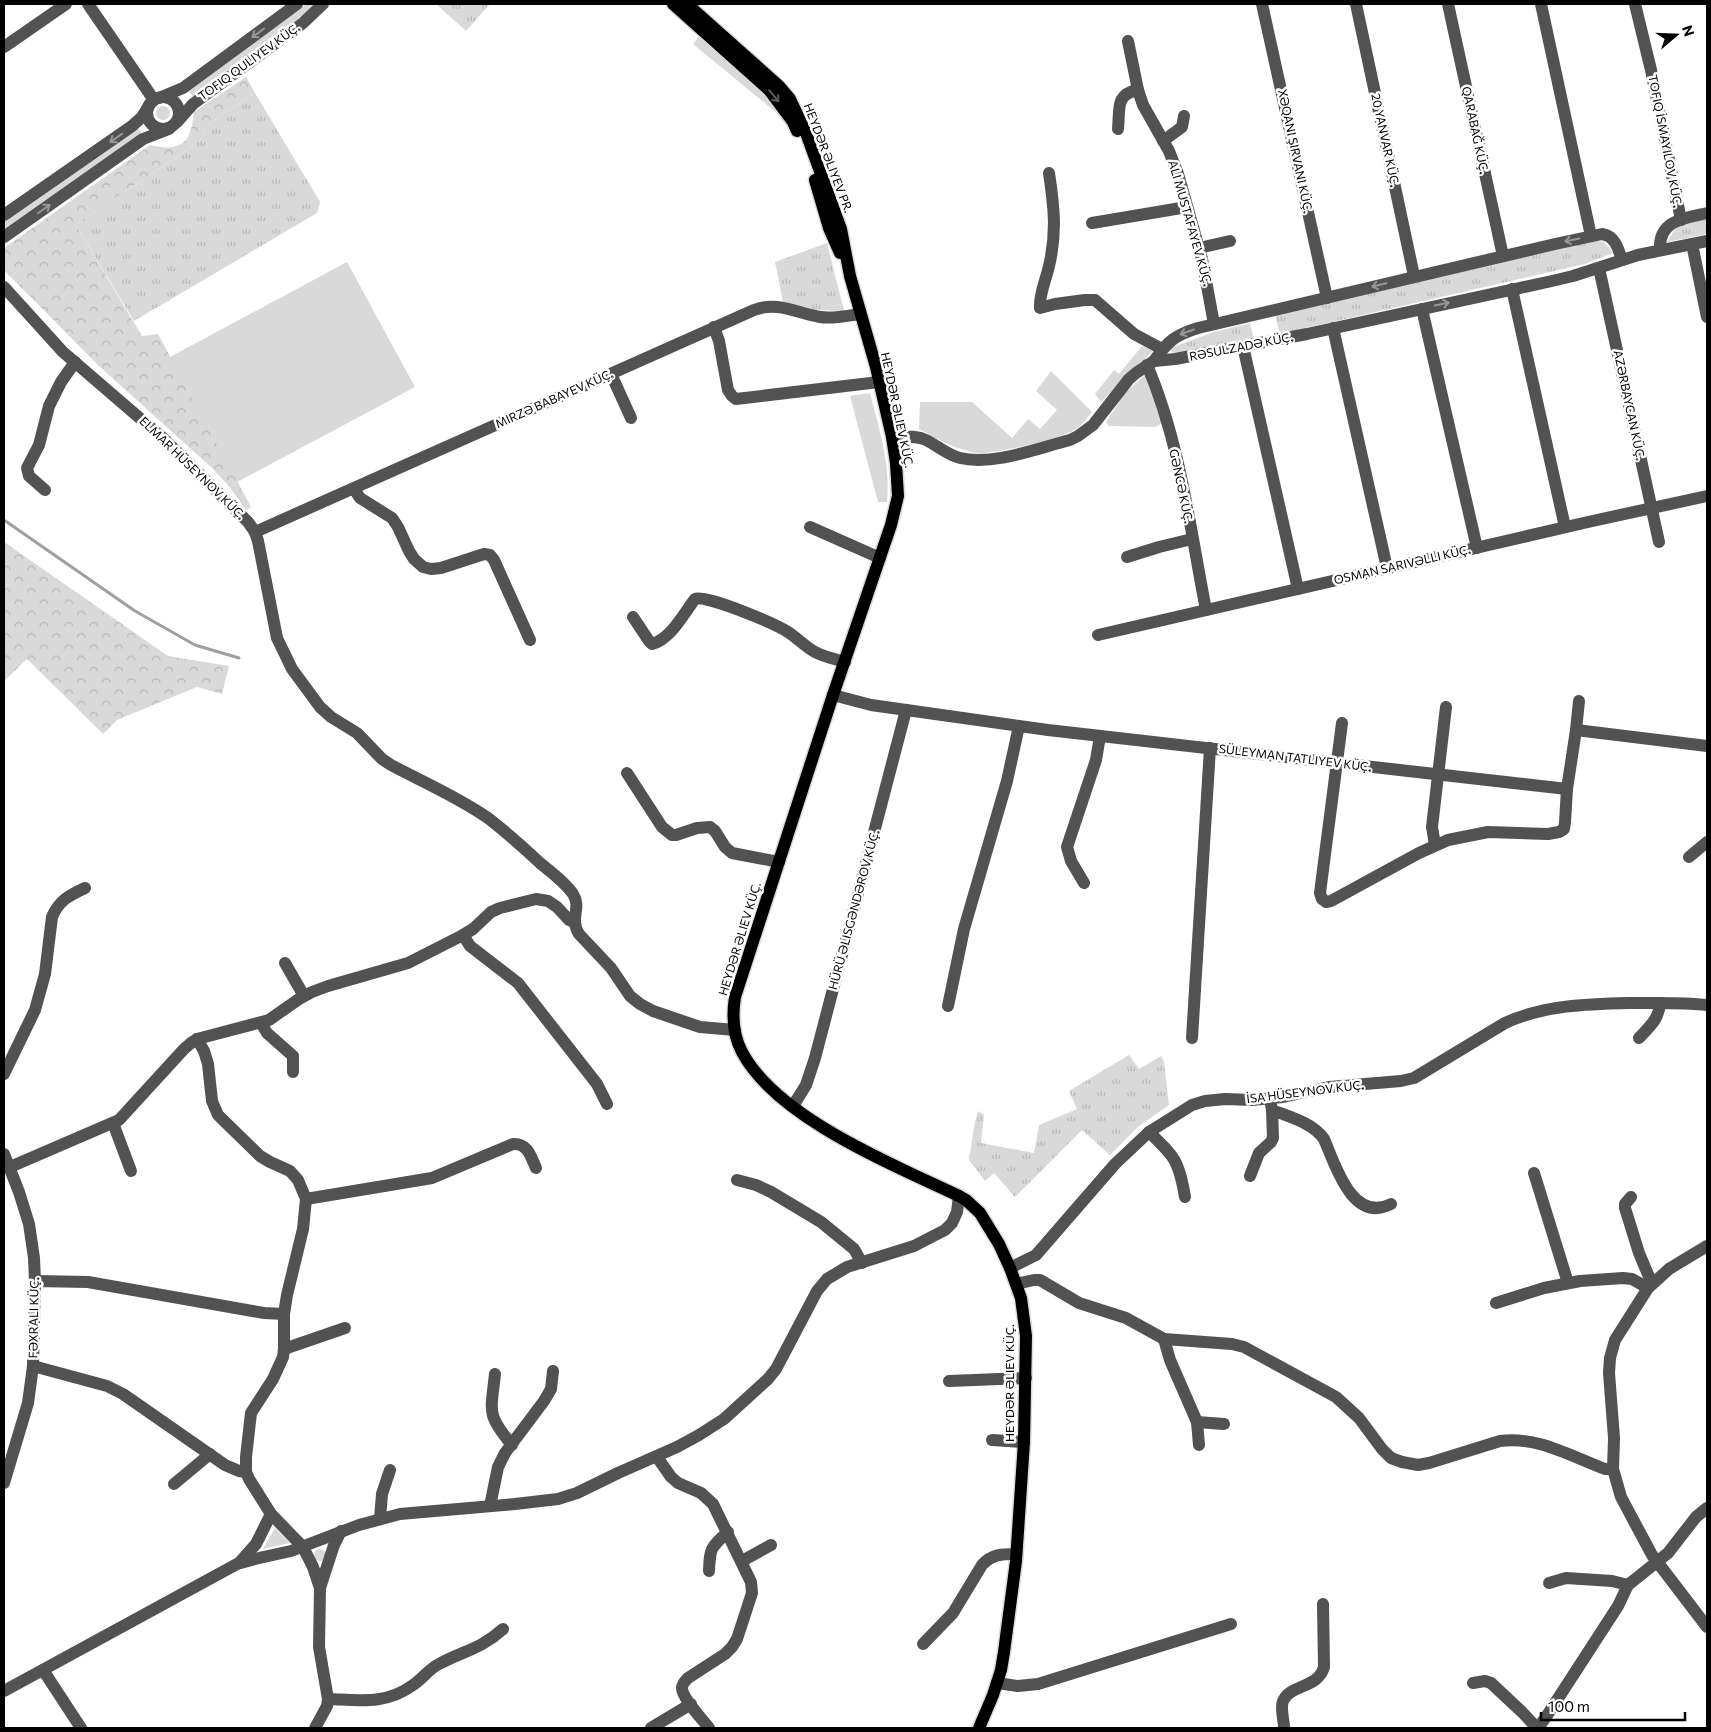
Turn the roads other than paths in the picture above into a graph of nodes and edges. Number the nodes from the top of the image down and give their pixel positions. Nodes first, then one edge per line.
1 (66, 4) edge
2 (88, 4) edge
3 (297, 4) edge
4 (323, 4) edge
5 (1262, 4) edge
6 (1356, 4) edge
7 (1448, 4) edge
8 (1541, 4) edge
9 (1635, 4) edge
10 (680, 5) edge
11 (1128, 41) dead end
12 (4, 47) edge
13 (1138, 90) junction
14 (154, 100) junction
15 (1184, 116) dead end
16 (173, 126) junction
17 (1118, 129) dead end
18 (1163, 141) junction
19 (1049, 173) dead end
20 (1188, 207) junction
21 (5, 210) edge
22 (1707, 213) edge
23 (1681, 220) junction
24 (1092, 223) dead end
25 (1592, 236) junction
26 (4, 237) edge
27 (1230, 241) dead end
28 (1707, 242) edge
29 (1692, 244) junction
30 (1199, 248) junction
31 (1660, 250) junction
32 (1503, 256) junction
33 (1622, 260) junction
34 (1599, 268) junction
35 (1414, 276) junction
36 (4, 287) edge
37 (1512, 289) junction
38 (1327, 298) junction
39 (1422, 309) junction
40 (859, 314) junction
41 (1707, 317) edge
42 (1214, 324) junction
43 (714, 327) junction
44 (1333, 328) junction
45 (1242, 346) junction
46 (1162, 349) junction
47 (74, 362) junction
48 (1151, 363) junction
49 (611, 374) junction
50 (879, 382) junction
51 (631, 418) dead end
52 (892, 437) junction
53 (354, 489) junction
54 (44, 490) dead end
55 (1707, 496) edge
56 (1652, 508) junction
57 (810, 527) dead end
58 (1565, 527) junction
59 (255, 532) junction
60 (1192, 540) junction
61 (1659, 542) dead end
62 (1477, 548) junction
63 (1127, 557) dead end
64 (880, 558) junction
65 (1387, 568) junction
66 (1298, 589) junction
67 (1206, 610) junction
68 (633, 616) dead end
69 (1098, 635) dead end
70 (530, 640) dead end
71 (844, 662) junction
72 (833, 695) junction
73 (1579, 701) dead end
74 (1446, 707) dead end
75 (906, 710) junction
76 (1342, 723) dead end
77 (1019, 726) junction
78 (1576, 730) junction
79 (1100, 736) junction
80 (1707, 746) edge
81 (1210, 748) junction
82 (1338, 763) junction
83 (626, 773) dead end
84 (1438, 774) junction
85 (1567, 789) junction
86 (1707, 842) edge
87 (1435, 845) junction
88 (1689, 857) dead end
89 (779, 862) junction
90 (1084, 883) dead end
91 (85, 888) dead end
92 (574, 922) junction
93 (463, 936) junction
94 (285, 963) dead end
95 (304, 996) junction
96 (1660, 1003) junction
97 (1707, 1005) edge
98 (948, 1006) dead end
99 (261, 1023) junction
100 (735, 1030) junction
101 (1192, 1038) dead end
102 (1639, 1038) dead end
103 (197, 1039) junction
104 (293, 1072) dead end
105 (4, 1074) edge
106 (607, 1104) dead end
107 (1271, 1104) junction
108 (793, 1106) junction
109 (113, 1123) junction
110 (1148, 1132) junction
111 (4, 1154) edge
112 (10, 1167) junction
113 (536, 1168) dead end
114 (131, 1171) dead end
115 (1534, 1173) dead end
116 (1250, 1176) dead end
117 (737, 1180) dead end
118 (959, 1196) junction
119 (1631, 1196) dead end
120 (1185, 1197) dead end
121 (306, 1199) junction
122 (1391, 1204) dead end
123 (1707, 1246) edge
124 (862, 1263) junction
125 (1010, 1268) junction
126 (35, 1281) junction
127 (1568, 1283) junction
128 (1016, 1284) junction
129 (1650, 1286) junction
130 (1496, 1303) dead end
131 (284, 1314) junction
132 (345, 1328) dead end
133 (1164, 1339) junction
134 (284, 1349) junction
135 (33, 1366) junction
136 (553, 1372) dead end
137 (495, 1374) dead end
138 (1026, 1378) junction
139 (950, 1381) dead end
140 (1197, 1422) junction
141 (1224, 1424) dead end
142 (992, 1440) dead end
143 (1024, 1442) junction
144 (512, 1444) junction
145 (1199, 1445) dead end
146 (210, 1454) junction
147 (657, 1457) junction
148 (390, 1470) dead end
149 (1613, 1470) junction
150 (246, 1472) junction
151 (4, 1482) edge
152 (174, 1484) dead end
153 (490, 1506) junction
154 (1707, 1508) edge
155 (271, 1514) junction
156 (380, 1519) junction
157 (341, 1531) junction
158 (728, 1532) junction
159 (771, 1546) dead end
160 (303, 1547) junction
161 (1016, 1554) junction
162 (742, 1561) junction
163 (1657, 1562) junction
164 (237, 1564) junction
165 (709, 1571) dead end
166 (1550, 1583) dead end
167 (1628, 1585) junction
168 (320, 1588) junction
169 (1323, 1604) dead end
170 (1231, 1624) dead end
171 (1707, 1627) edge
172 (503, 1629) dead end
173 (923, 1644) dead end
174 (43, 1670) junction
175 (1473, 1682) dead end
176 (997, 1683) junction
177 (5, 1686) edge
178 (328, 1700) junction
179 (691, 1704) junction
180 (81, 1728) edge
181 (315, 1728) edge
182 (651, 1728) edge
183 (709, 1728) edge
184 (979, 1728) edge
185 (1284, 1728) edge
186 (1537, 1728) edge

1 - 12 street
2 - 14 street
3 -> 14 street, TOFIQ QULIYEV KÜÇ.
4 - 16 street, TOFIQ QULIYEV KÜÇ.
5 - 38 street, XƏQANI ŞIRVANI KÜÇ.
6 - 35 street, 20 YANVAR KÜÇ.
7 - 32 street, QARABAĞ KÜÇ.
8 - 25 street
9 - 23 street
10 - 40 main road, HEYDƏR ƏLIEV KÜÇ.
11 - 13 street
13 - 17 street
13 - 18 street
14 - 16 street
14 - 16 street
14 -> 21 street
15 - 18 street
26 -> 16 street
18 - 20 street
19 - 46 street
20 - 24 street
20 - 30 street
22 - 23 street
23 - 31 street
25 -> 32 street
25 - 33 street
27 - 30 street
28 - 29 street
29 - 31 street
29 - 41 street
30 - 42 street
31 - 33 street, RƏSULZADƏ KÜÇ.
32 - 35 street
33 - 34 street, RƏSULZADƏ KÜÇ.
34 - 37 street, RƏSULZADƏ KÜÇ.
34 - 56 street, AZƏRBAYCAN KÜÇ.
35 -> 38 street
36 - 47 street, ELMAR HÜSEYNOV KÜÇ.
39 -> 37 street, RƏSULZADƏ KÜÇ.
37 - 58 street
38 - 42 street
39 - 44 street, RƏSULZADƏ KÜÇ.
39 - 62 street
40 - 43 street, MIRZƏ BABAYEV KÜÇ.
40 - 50 main road, HEYDƏR ƏLIEV KÜÇ.
42 -> 46 street
43 - 49 street, MIRZƏ BABAYEV KÜÇ.
43 - 50 street
44 - 45 street, RƏSULZADƏ KÜÇ.
44 - 65 street
45 - 48 street, RƏSULZADƏ KÜÇ.
45 - 66 street
46 - 48 street
47 - 54 street
47 - 59 street, ELMAR HÜSEYNOV KÜÇ.
48 - 52 street
48 - 60 street, GƏNCƏ KÜÇ.
49 - 51 street
49 - 53 street, MIRZƏ BABAYEV KÜÇ.
50 - 52 main road, HEYDƏR ƏLIEV KÜÇ.
52 - 64 main road, HEYDƏR ƏLIEV KÜÇ.
53 - 59 street, MIRZƏ BABAYEV KÜÇ.
53 - 70 street
55 - 56 street
56 - 58 street
56 - 61 street, AZƏRBAYCAN KÜÇ.
57 - 64 street
58 - 62 street
59 - 92 street, ELMAR HÜSEYNOV KÜÇ.
60 - 63 street
60 - 67 street, GƏNCƏ KÜÇ.
62 - 65 street
64 - 71 main road, HEYDƏR ƏLIEV KÜÇ.
65 - 66 street
66 - 67 street
67 - 69 street
68 - 71 street
71 - 72 main road, HEYDƏR ƏLIEV KÜÇ.
72 - 75 street
72 - 89 main road, HEYDƏR ƏLIEV KÜÇ.
73 - 78 street
74 - 84 street
75 - 77 street
75 - 108 street, HÜRÜ ƏLISGƏNDƏROV KÜÇ.
76 - 82 street
77 - 79 street
77 - 98 street
78 - 80 street
78 - 85 street
79 - 81 street
79 - 90 street
81 - 82 street
81 - 101 street
82 - 84 street
82 - 87 street
83 - 89 street
84 - 85 street
84 - 87 street
85 - 87 street
86 - 88 street
89 - 100 main road, HEYDƏR ƏLIEV KÜÇ.
91 - 105 street
92 - 93 street
92 - 100 street
93 - 95 street
93 - 106 street
94 - 95 street
95 - 99 street
96 - 97 street, İSA HÜSEYNOV KÜÇ.
96 - 102 street
96 - 107 street, İSA HÜSEYNOV KÜÇ.
99 - 103 street
99 - 104 street
100 - 108 main road, HEYDƏR ƏLIEV KÜÇ.
103 - 109 street
103 - 121 street
107 - 110 street, İSA HÜSEYNOV KÜÇ.
107 - 116 street
107 - 122 street
108 - 118 main road, HEYDƏR ƏLIEV KÜÇ.
109 - 112 street
109 - 114 street
110 - 120 street
110 - 125 street, İSA HÜSEYNOV KÜÇ.
111 - 112 street
112 - 126 street
113 - 121 street
115 - 127 street
117 - 124 street
118 - 124 street
118 - 125 main road, HEYDƏR ƏLIEV KÜÇ.
119 - 129 street
121 - 131 street
123 - 129 street
124 - 147 street
125 - 128 main road, HEYDƏR ƏLIEV KÜÇ.
126 - 131 street
126 - 135 street
127 - 129 street
127 - 130 street
128 - 133 street
128 - 138 main road, HEYDƏR ƏLIEV KÜÇ.
129 - 149 street
131 - 134 street
132 - 134 street
133 - 140 street
133 - 149 street
134 - 150 street
135 - 146 street
135 - 151 street
136 - 144 street
137 - 144 street
138 - 139 street
138 - 143 main road, HEYDƏR ƏLIEV KÜÇ.
140 - 141 street
140 - 145 street
142 - 143 street
143 - 161 main road, HEYDƏR ƏLIEV KÜÇ.
144 - 153 street
146 - 150 street
146 - 152 street
147 - 153 street
147 - 158 street
148 - 156 street
149 - 163 street
150 - 155 street
153 - 156 street
154 - 163 street
155 - 160 street
155 - 164 street
156 - 157 street
157 - 160 street
157 - 168 street
158 - 162 street
158 - 165 street
159 - 162 street
160 - 164 street
160 - 168 street
161 - 173 street
161 - 176 main road, HEYDƏR ƏLIEV KÜÇ.
162 - 179 street
163 - 167 street
163 - 171 street
164 - 174 street
166 - 167 street
167 - 186 street
168 - 178 street
169 - 185 street
170 - 176 street
172 - 178 street
174 - 177 street
174 - 180 street
175 - 186 street
176 - 184 main road, HEYDƏR ƏLIEV KÜÇ.
178 - 181 street
179 - 182 street
179 - 183 street

